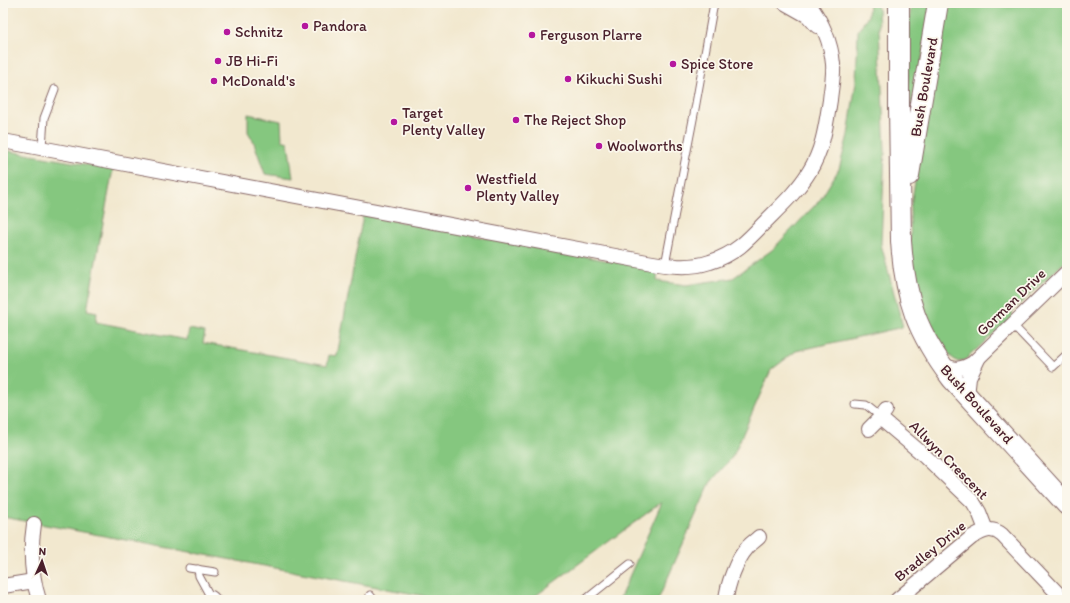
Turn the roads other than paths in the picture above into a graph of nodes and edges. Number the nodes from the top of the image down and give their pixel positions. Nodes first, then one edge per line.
1 (714, 3) edge
2 (785, 3) edge
3 (808, 3) edge
4 (892, 3) edge
5 (899, 3) edge
6 (938, 3) edge
7 (899, 33) junction
8 (827, 41) junction
9 (55, 89) dead end
10 (3, 141) edge
11 (42, 148) junction
12 (902, 219) junction
13 (665, 265) junction
14 (1067, 272) edge
15 (1012, 324) junction
16 (1067, 354) edge
17 (979, 357) junction
18 (939, 362) junction
19 (967, 396) junction
20 (855, 404) dead end
21 (882, 415) junction
22 (869, 429) dead end
23 (1067, 505) edge
24 (34, 524) dead end
25 (986, 530) junction
26 (759, 537) dead end
27 (630, 564) dead end
28 (189, 568) dead end
29 (198, 569) junction
30 (215, 572) dead end
31 (34, 581) junction
32 (3, 586) edge
33 (212, 599) edge
34 (39, 600) edge
35 (585, 600) edge
36 (726, 600) edge
37 (897, 600) edge
38 (1064, 600) edge

1 - 13 lane
2 - 8 street
3 - 8 street
4 - 7 street
5 - 7 main road, Bush Boulevard
6 - 12 main road, Bush Boulevard
7 - 12 main road, Bush Boulevard
8 - 13 street
9 - 11 lane
10 - 11 street
11 - 13 street
12 - 18 main road, Bush Boulevard
14 - 15 street, Gorman Drive
15 - 16 lane
15 - 17 street, Gorman Drive
17 - 18 street
17 - 19 street
18 - 19 main road, Bush Boulevard
19 - 23 main road, Bush Boulevard
20 - 21 lane
21 - 22 street
21 - 25 street, Allwyn Crescent
24 - 31 street
25 - 37 street, Bradley Drive
25 - 38 street
26 - 36 street
27 - 35 lane
28 - 29 lane
29 - 30 lane
29 - 33 lane
31 - 32 street
31 - 34 street

